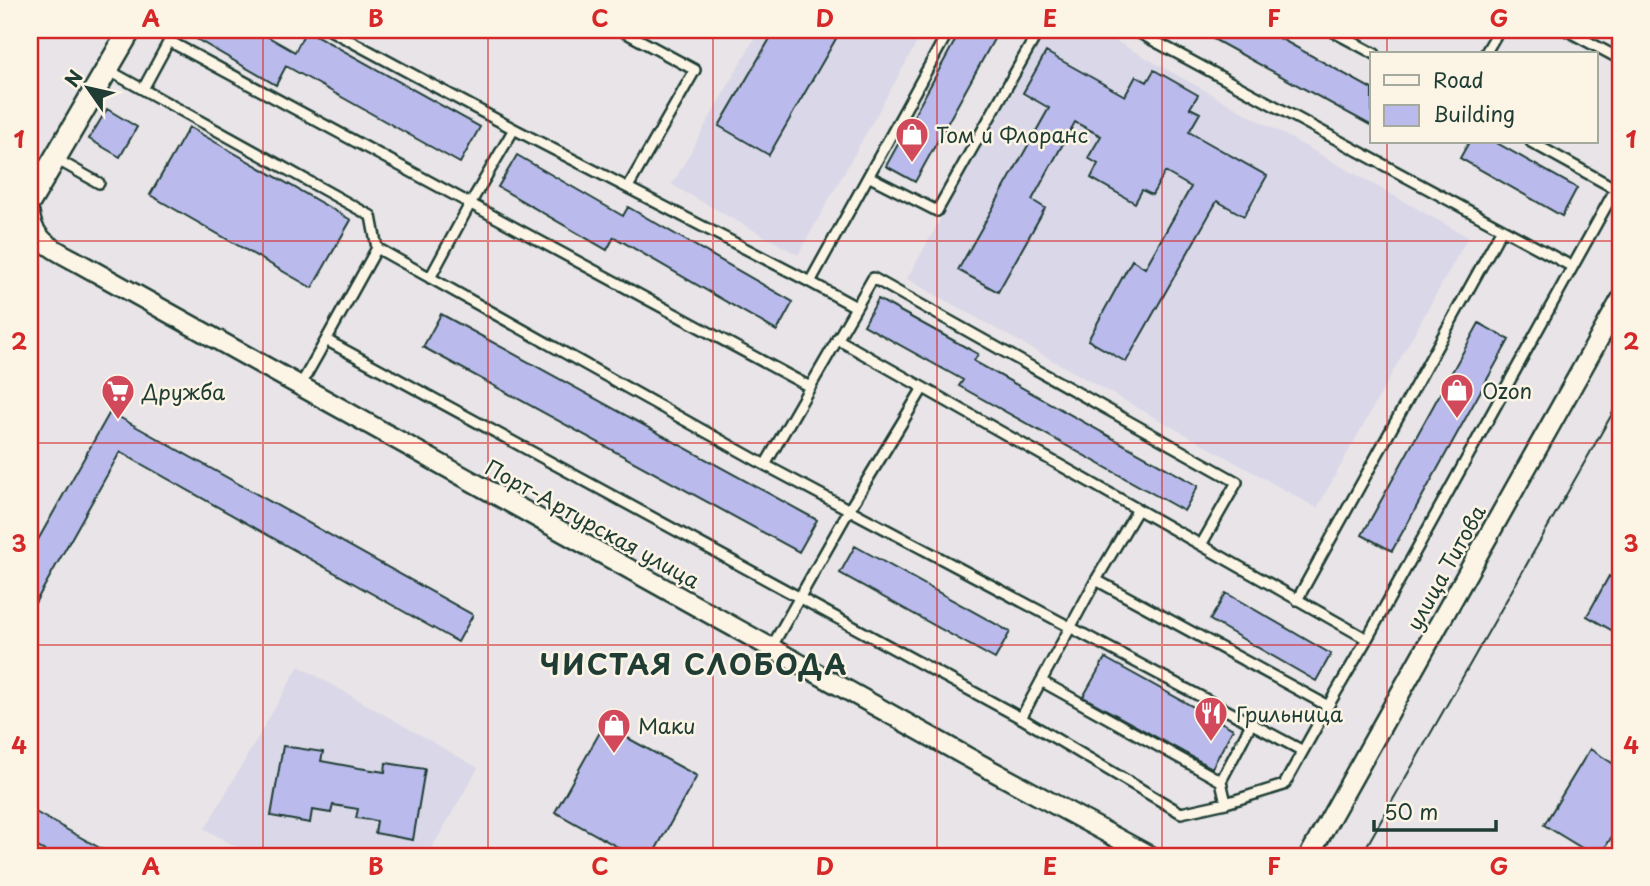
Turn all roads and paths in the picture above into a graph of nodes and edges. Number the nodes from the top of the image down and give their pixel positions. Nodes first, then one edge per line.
1 (130, 30) edge
2 (174, 30) edge
3 (330, 30) edge
4 (621, 30) edge
5 (949, 30) edge
6 (1039, 30) edge
7 (1135, 30) edge
8 (1331, 30) edge
9 (1499, 30) edge
10 (1566, 30) edge
11 (169, 41) junction
12 (1371, 52) edge
13 (1486, 52) edge
14 (1620, 59) edge
15 (107, 70) junction
16 (143, 89) junction
17 (514, 130) junction
18 (1535, 144) edge
19 (55, 158) junction
20 (870, 177) junction
21 (99, 183) dead end
22 (1618, 185) edge
23 (628, 187) junction
24 (30, 201) edge
25 (470, 204) junction
26 (30, 215) edge
27 (1502, 229) junction
28 (377, 247) junction
29 (1572, 266) junction
30 (430, 278) junction
31 (810, 282) junction
32 (1620, 301) edge
33 (856, 307) junction
34 (837, 339) junction
35 (326, 340) junction
36 (300, 386) junction
37 (810, 387) junction
38 (923, 388) junction
39 (765, 465) junction
40 (1138, 509) junction
41 (849, 510) junction
42 (1200, 545) junction
43 (1096, 580) junction
44 (799, 598) junction
45 (1297, 600) junction
46 (1070, 627) junction
47 (1367, 639) junction
48 (771, 648) junction
49 (1041, 681) junction
50 (1328, 706) junction
51 (1021, 718) junction
52 (1252, 722) junction
53 (1303, 751) junction
54 (1221, 781) junction
55 (1226, 803) junction
56 (1150, 856) edge
57 (1309, 856) edge

1 - 15 street
2 - 11 lane
3 - 17 lane
4 - 23 lane
5 - 20 lane
6 - 20 lane
7 - 27 lane
8 - 12 lane
9 - 13 lane
10 - 14 lane
11 - 16 lane
11 - 25 lane
15 - 16 lane
15 - 19 street
16 - 28 lane
17 - 23 lane
17 - 25 lane
18 - 22 lane
19 - 21 lane
19 - 24 street
20 - 31 lane
22 - 29 lane
23 - 31 lane
25 - 30 lane
25 - 37 lane
26 - 36 street, Порт-Артурская улица
27 - 29 lane
27 - 45 lane
28 - 30 lane
28 - 35 lane
29 - 47 lane
30 - 39 lane
31 - 33 lane
32 - 57 street, улица Титова
33 - 34 lane
33 - 42 lane
34 - 37 lane
34 - 38 lane
35 - 36 lane
35 - 44 lane
36 - 48 street, Порт-Артурская улица
37 - 39 lane
38 - 40 lane
38 - 41 lane
39 - 41 lane
40 - 42 lane
40 - 43 lane
41 - 44 lane
41 - 46 lane
42 - 45 lane
43 - 46 lane
43 - 50 lane
44 - 48 lane
44 - 51 lane
45 - 47 lane
46 - 49 lane
46 - 52 lane
47 - 50 lane
48 - 56 street, Порт-Артурская улица
49 - 51 lane
49 - 54 lane
50 - 53 lane
51 - 55 lane
52 - 53 lane
52 - 54 lane
53 - 55 lane
54 - 55 lane

